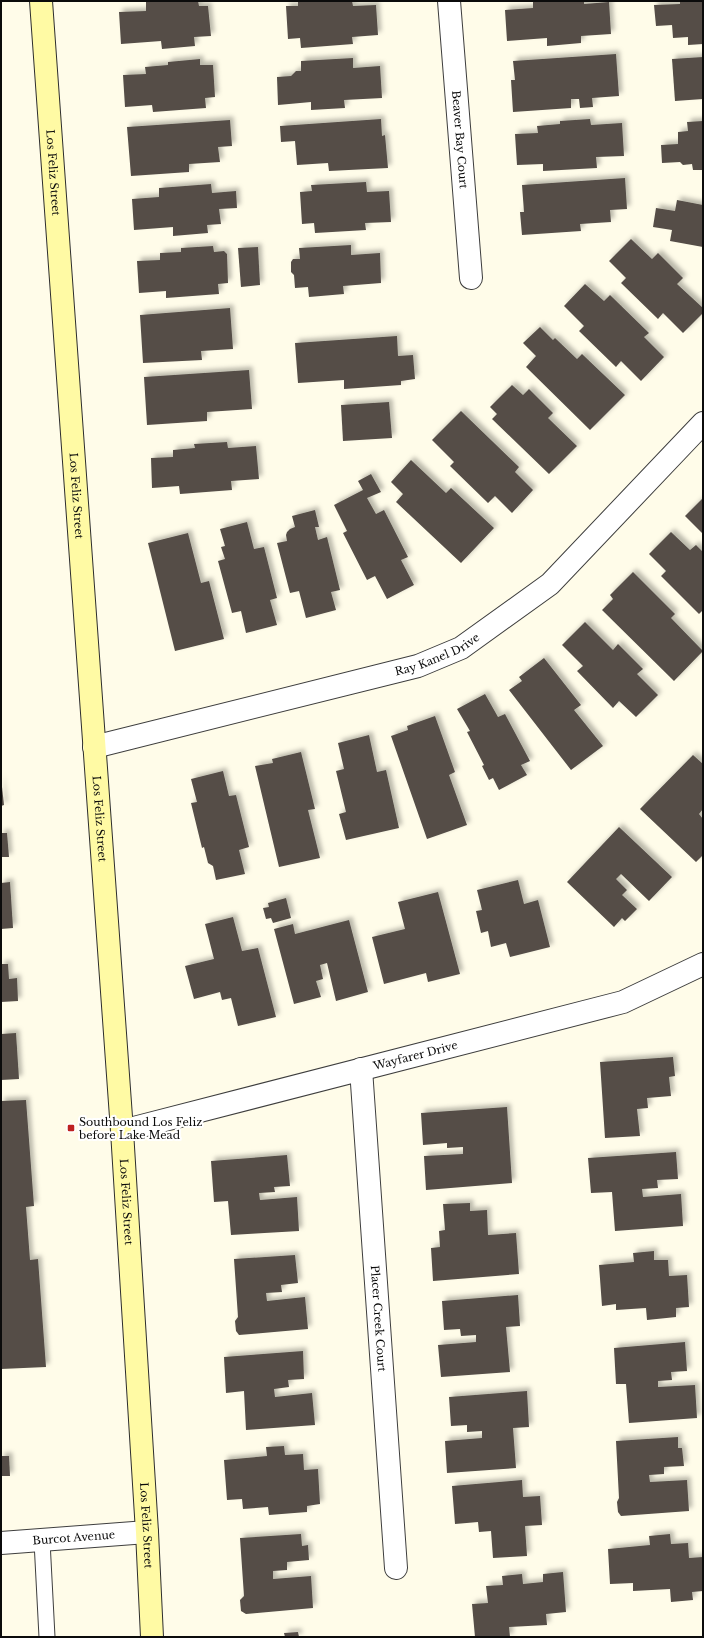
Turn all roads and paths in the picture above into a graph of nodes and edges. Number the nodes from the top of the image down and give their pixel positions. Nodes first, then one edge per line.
1 (41, 1) edge
2 (449, 1) edge
3 (471, 278) dead end
4 (703, 423) edge
5 (94, 746) junction
6 (703, 964) edge
7 (361, 1069) junction
8 (122, 1131) junction
9 (147, 1532) junction
10 (42, 1541) junction
11 (1, 1543) edge
12 (396, 1568) dead end
13 (47, 1637) edge
14 (152, 1637) edge

1 - 5 street, Los Feliz Street
2 - 3 street, Beaver Bay Court
4 - 5 street, Ray Kanel Drive
5 - 8 street, Los Feliz Street
6 - 7 street, Wayfarer Drive
7 - 8 street, Wayfarer Drive
7 - 12 street, Placer Creek Court
8 - 9 street, Los Feliz Street
9 - 10 street, Burcot Avenue
9 - 14 street, Los Feliz Street
10 - 11 street, Burcot Avenue
10 - 13 lane

